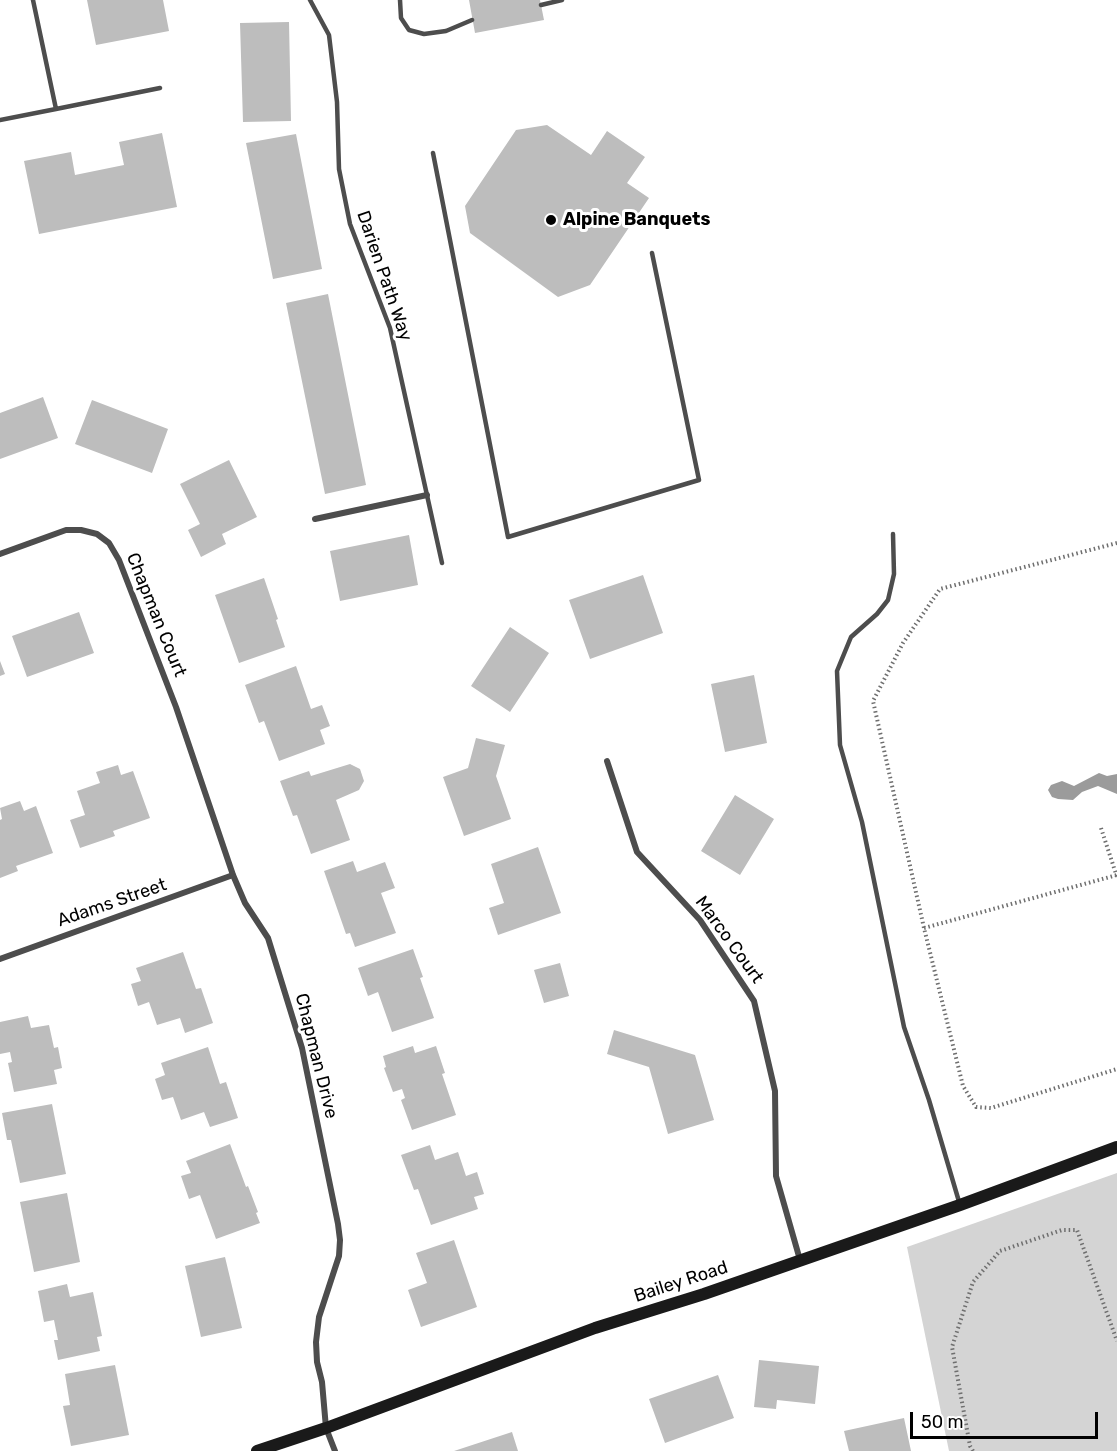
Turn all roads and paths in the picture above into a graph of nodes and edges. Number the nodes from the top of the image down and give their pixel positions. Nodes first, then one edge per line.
1 (33, 0) edge
2 (310, 0) edge
3 (400, 0) edge
4 (562, 0) edge
5 (541, 4) dead end
6 (472, 20) dead end
7 (160, 88) dead end
8 (56, 109) junction
9 (0, 120) edge
10 (433, 153) dead end
11 (652, 253) dead end
12 (427, 495) junction
13 (315, 519) dead end
14 (893, 534) dead end
15 (1117, 543) edge
16 (0, 554) edge
17 (442, 562) dead end
18 (176, 707) joint
19 (607, 761) dead end
20 (1101, 828) dead end
21 (233, 875) junction
22 (1117, 876) edge
23 (924, 928) junction
24 (0, 959) edge
25 (1117, 1070) edge
26 (1117, 1147) edge
27 (960, 1205) junction
28 (800, 1260) junction
29 (1117, 1341) edge
30 (326, 1428) junction
31 (256, 1451) edge
32 (335, 1451) edge
33 (973, 1451) edge

1 - 8 lane
2 - 12 lane, Darien Path Way
3 - 6 lane
4 - 5 lane
7 - 8 lane
8 - 9 lane
10 - 11 lane
12 - 13 street
12 - 17 lane, Darien Path Way
14 - 27 lane
15 - 23 path
16 - 18 street, Chapman Court
18 - 21 street, Chapman Drive
19 - 28 street, Marco Court
20 - 22 path
21 - 24 street, Adams Street
21 - 30 street, Chapman Drive
22 - 23 path
23 - 25 path
26 - 27 street, Bailey Road
27 - 28 street, Bailey Road
28 - 30 street, Bailey Road
29 - 33 path
30 - 31 street, Bailey Road
30 - 32 street, Chapman Drive

